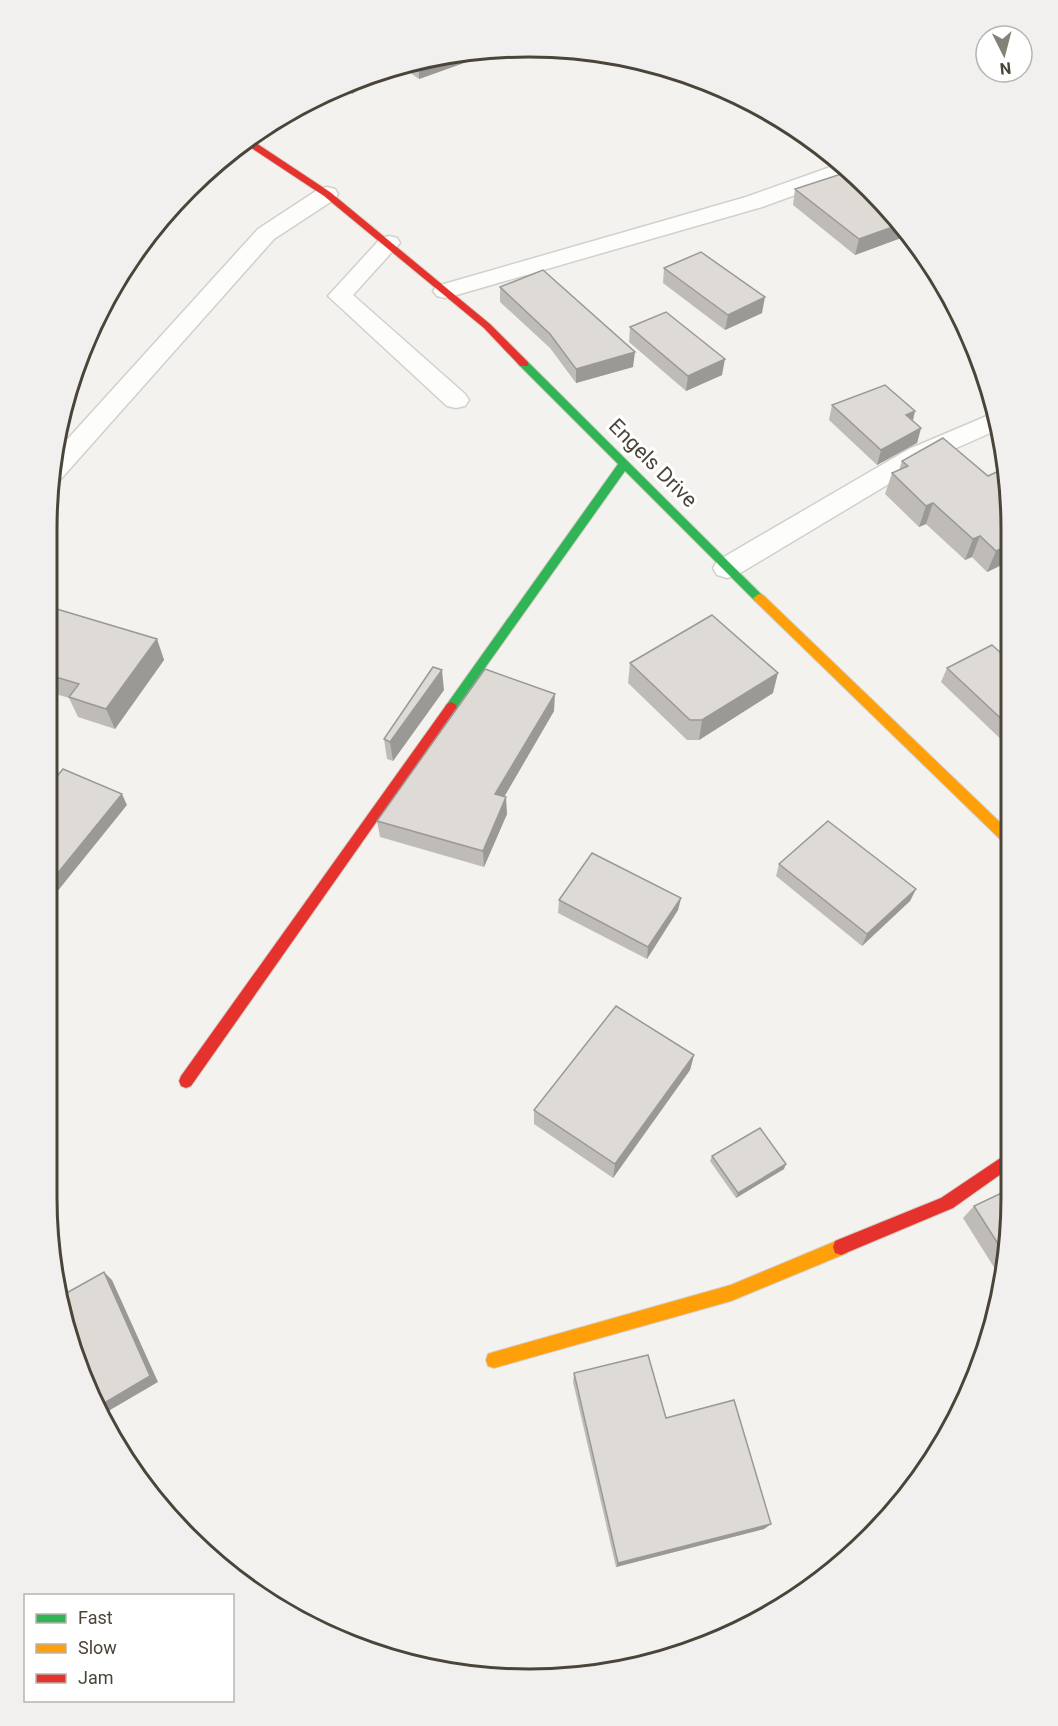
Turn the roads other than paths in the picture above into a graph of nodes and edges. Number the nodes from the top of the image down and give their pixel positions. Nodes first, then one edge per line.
1 (255, 146) edge
2 (838, 172) edge
3 (327, 194) junction
4 (389, 243) junction
5 (445, 291) junction
6 (456, 400) dead end
7 (989, 425) edge
8 (62, 462) edge
9 (624, 464) junction
10 (727, 568) junction
11 (1001, 831) edge
12 (186, 1081) dead end
13 (1001, 1165) edge
14 (494, 1360) dead end

1 - 3 street, Engels Drive
2 - 5 street
3 - 4 street, Engels Drive
3 - 8 street
4 - 5 street, Engels Drive
4 - 6 street
5 - 9 street, Engels Drive
7 - 10 street
9 - 10 street, Engels Drive
9 - 12 street
10 - 11 street, Engels Drive
13 - 14 street

